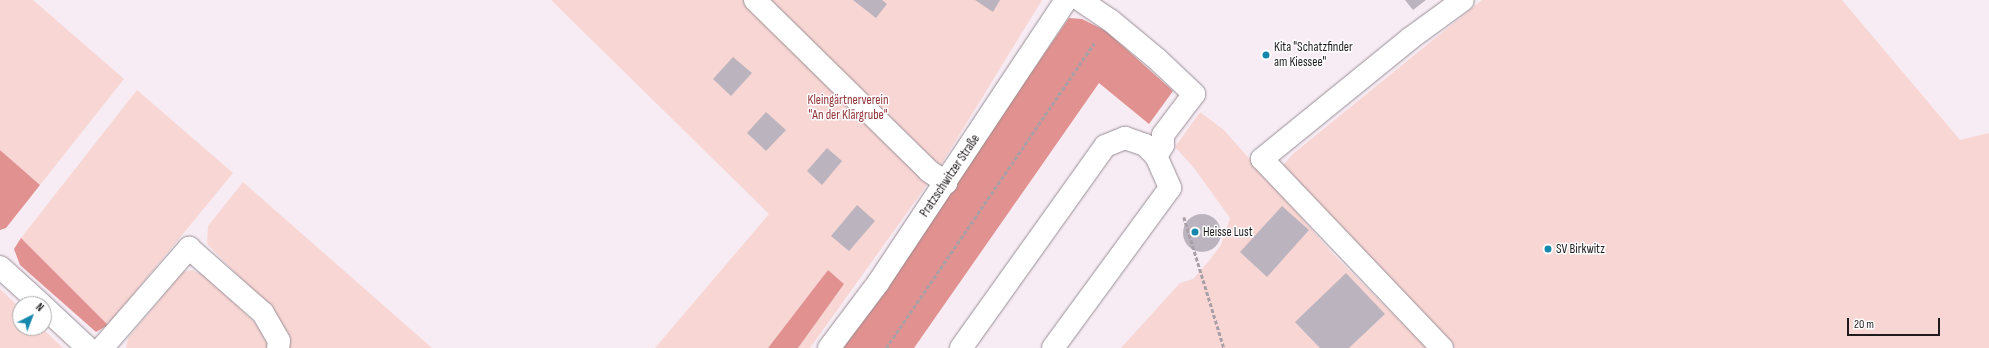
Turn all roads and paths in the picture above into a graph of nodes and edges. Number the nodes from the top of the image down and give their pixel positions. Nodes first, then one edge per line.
1 (755, 0) edge
2 (1066, 0) edge
3 (1080, 0) edge
4 (1462, 0) edge
5 (1110, 20) junction
6 (1156, 156) junction
7 (946, 183) junction
8 (1170, 188) junction
9 (0, 267) edge
10 (31, 296) edge
11 (52, 314) edge
12 (88, 348) edge
13 (102, 348) edge
14 (278, 348) edge
15 (829, 348) edge
16 (886, 348) edge
17 (960, 348) edge
18 (1053, 348) edge
19 (1224, 348) edge
20 (1442, 348) edge

1 - 7 street
2 - 7 street, Pratzschwitzer Straße
3 - 5 street
4 - 20 street
5 - 6 street
5 - 16 path
6 - 8 street
6 - 17 street
7 - 15 street, Pratzschwitzer Straße
8 - 18 street
8 - 19 path
9 - 10 street
11 - 12 street
13 - 14 street

